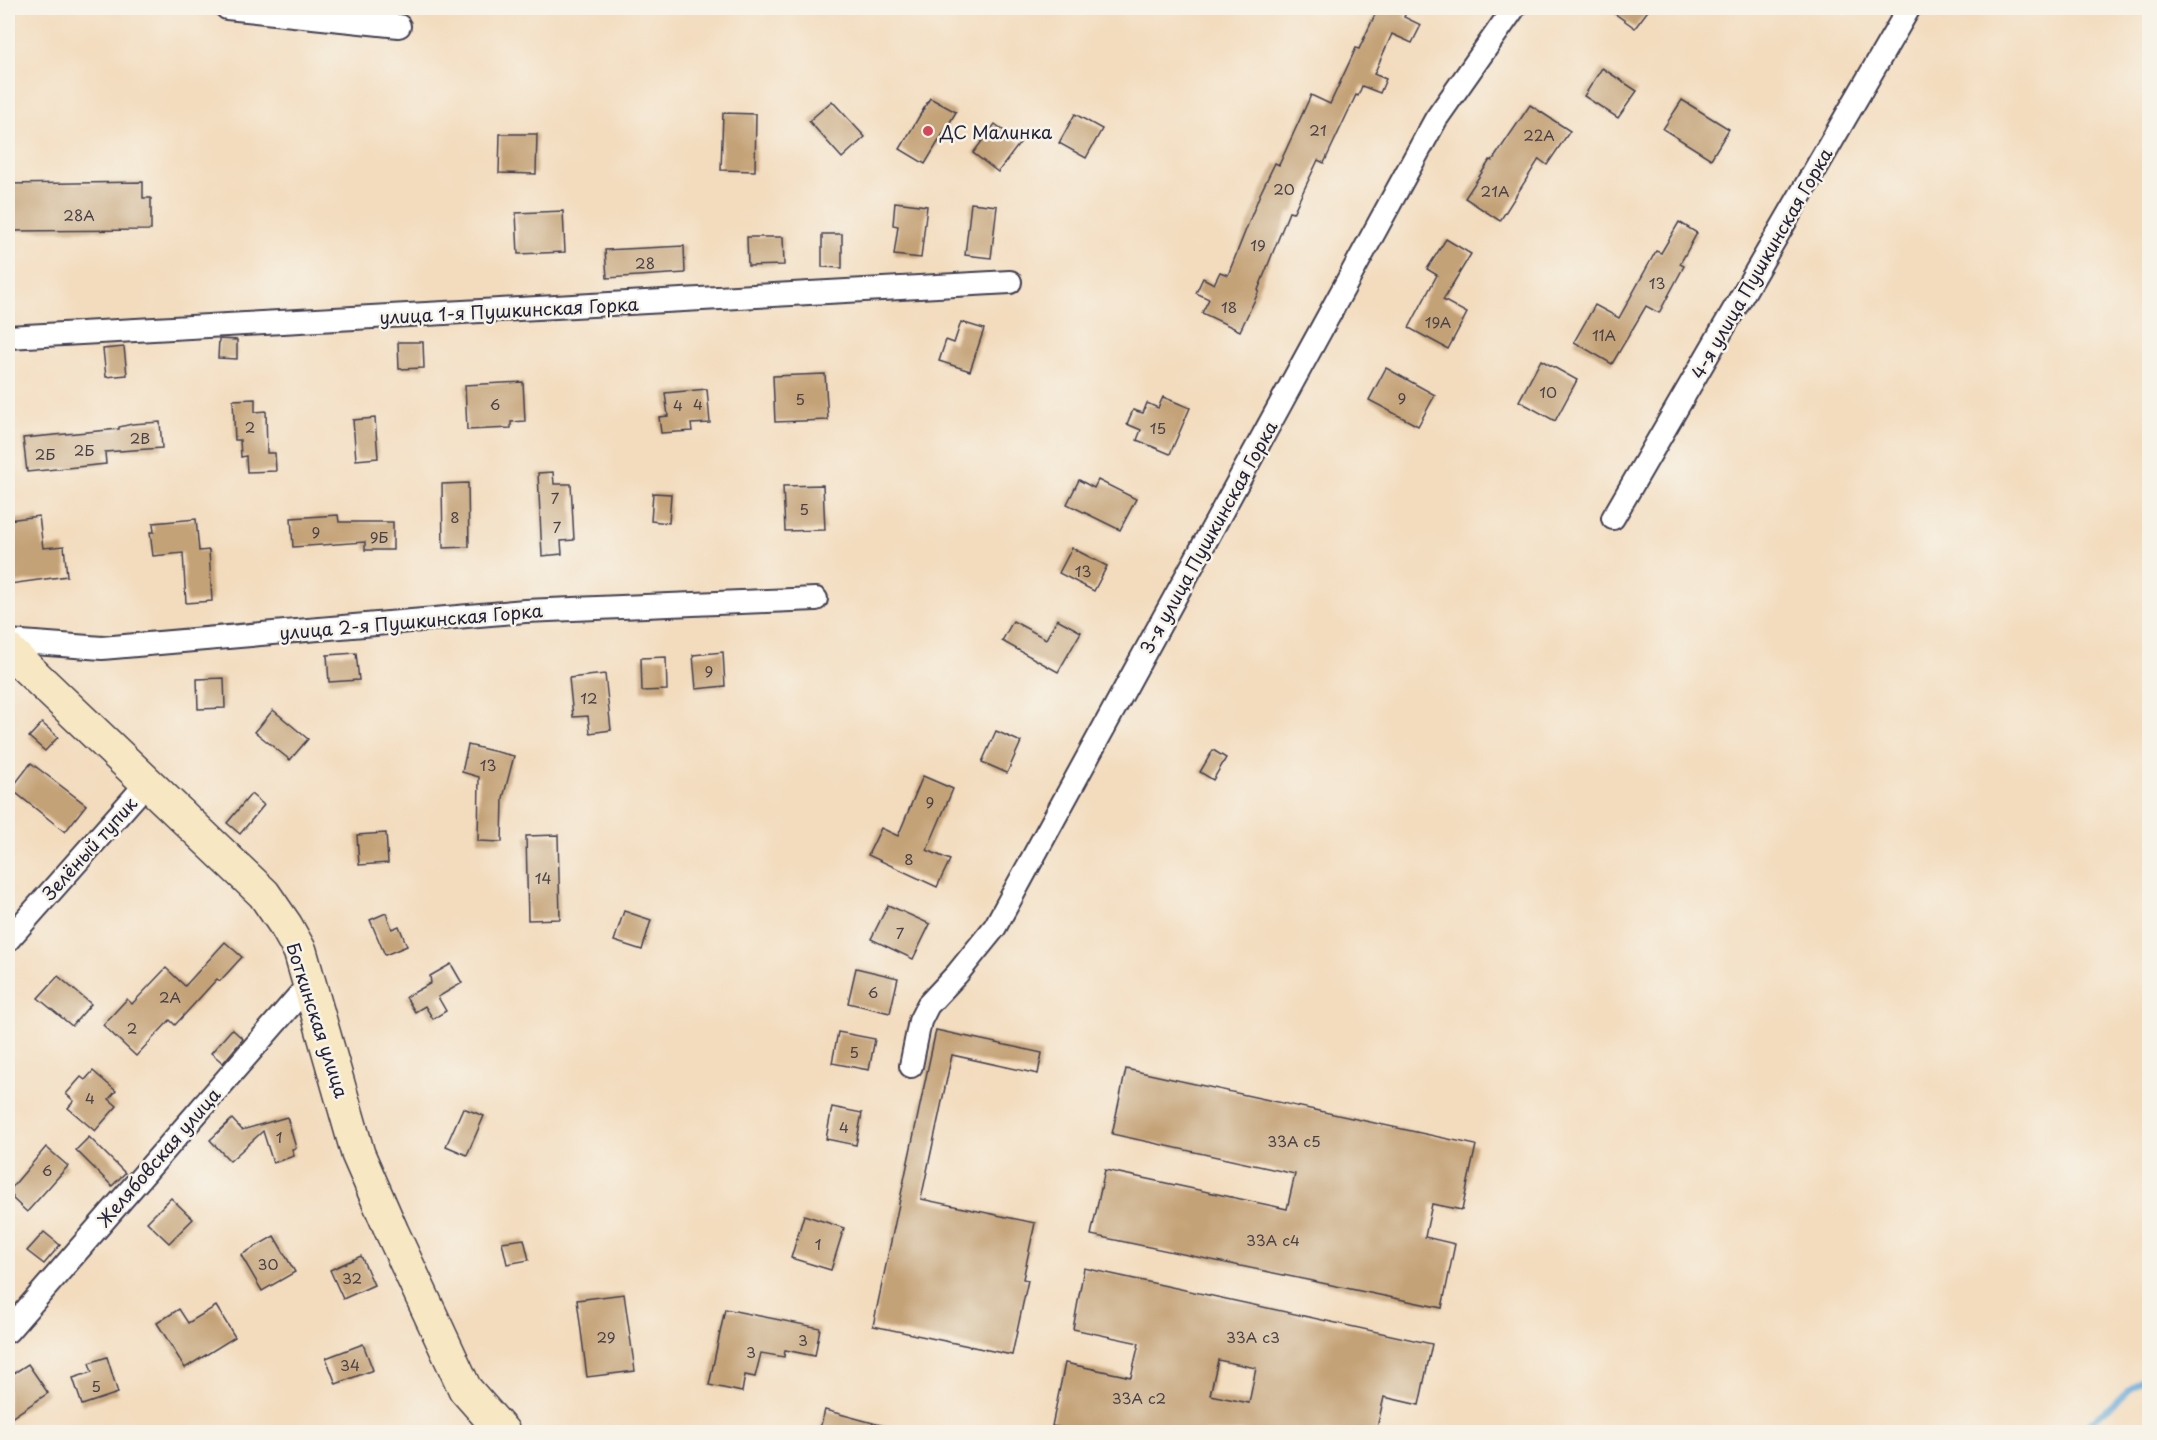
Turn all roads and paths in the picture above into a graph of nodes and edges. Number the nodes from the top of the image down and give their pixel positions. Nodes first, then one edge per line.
1 (227, 8) edge
2 (1514, 8) edge
3 (1909, 8) edge
4 (399, 26) dead end
5 (1010, 282) dead end
6 (8, 337) edge
7 (1613, 518) dead end
8 (816, 599) dead end
9 (8, 640) edge
10 (8, 650) edge
11 (147, 783) junction
12 (8, 940) edge
13 (309, 984) junction
14 (911, 1066) dead end
15 (8, 1331) edge
16 (502, 1432) edge

1 - 4 street
2 - 14 street, 3-я улица Пушкинская Горка
3 - 7 street, 4-я улица Пушкинская Горка
5 - 6 street, улица 1-я Пушкинская Горка
8 - 9 street, улица 2-я Пушкинская Горка
10 - 11 street, Боткинская улица
11 - 12 street, Зелёный тупик
11 - 13 street, Боткинская улица
13 - 15 street, Желябовская улица
13 - 16 street, Боткинская улица

